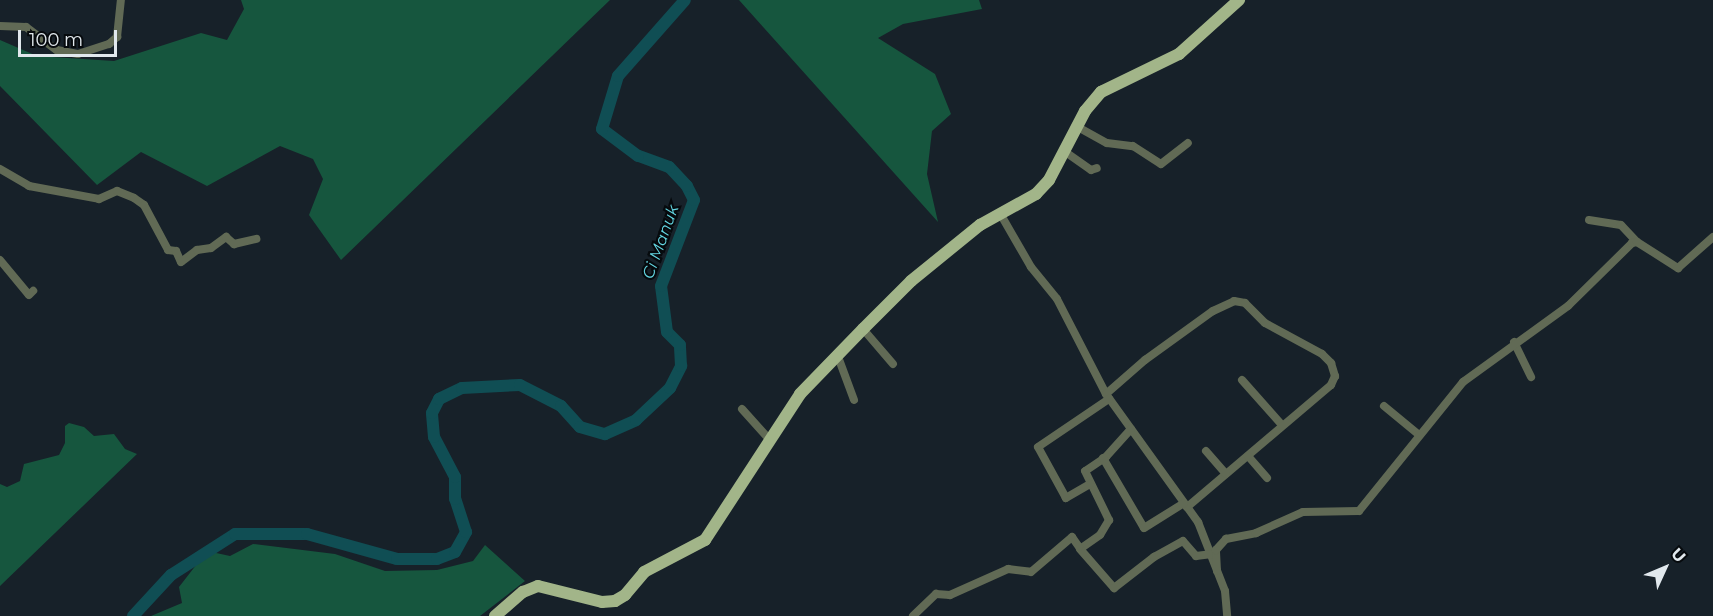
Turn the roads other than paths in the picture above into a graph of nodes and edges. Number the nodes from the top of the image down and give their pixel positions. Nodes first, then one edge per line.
1 (121, 0) edge
2 (1239, 0) edge
3 (0, 26) edge
4 (1076, 126) junction
5 (1188, 143) dead end
6 (1064, 151) junction
7 (1096, 168) dead end
8 (0, 169) edge
9 (1001, 215) junction
10 (1589, 220) dead end
11 (1713, 237) edge
12 (256, 240) dead end
13 (1637, 242) junction
14 (0, 260) edge
15 (33, 291) dead end
16 (863, 328) junction
17 (1514, 342) junction
18 (837, 354) junction
19 (893, 364) dead end
20 (1531, 376) dead end
21 (1242, 380) dead end
22 (1108, 396) junction
23 (854, 400) dead end
24 (1384, 406) dead end
25 (742, 409) dead end
26 (1281, 424) junction
27 (1131, 429) junction
28 (1418, 434) junction
29 (770, 439) junction
30 (1206, 451) dead end
31 (1248, 456) junction
32 (1103, 458) junction
33 (1226, 474) junction
34 (1267, 478) dead end
35 (1090, 484) junction
36 (1185, 505) junction
37 (1079, 547) junction
38 (1212, 554) junction
39 (1217, 571) junction
40 (495, 616) edge
41 (913, 616) edge
42 (1227, 616) edge

1 - 3 street
2 - 4 main road
4 - 5 street
4 - 6 main road
6 - 7 street
6 - 9 main road
8 - 12 street
9 - 16 main road
9 - 22 street
10 - 13 street
11 - 13 street
13 - 17 street
14 - 15 street
16 - 18 main road
16 - 19 street
17 - 20 street
17 - 28 street
18 - 23 street
18 - 29 main road
21 - 26 street
22 - 26 street
22 - 27 street
22 - 35 street
24 - 28 street
25 - 29 street
26 - 31 street
27 - 32 street
27 - 36 street
28 - 39 street
29 - 40 main road
30 - 33 street
31 - 33 street
31 - 34 street
32 - 35 street
32 - 36 street
33 - 36 street
35 - 37 street
36 - 38 street
37 - 38 street
37 - 41 street
38 - 39 street
39 - 42 street

